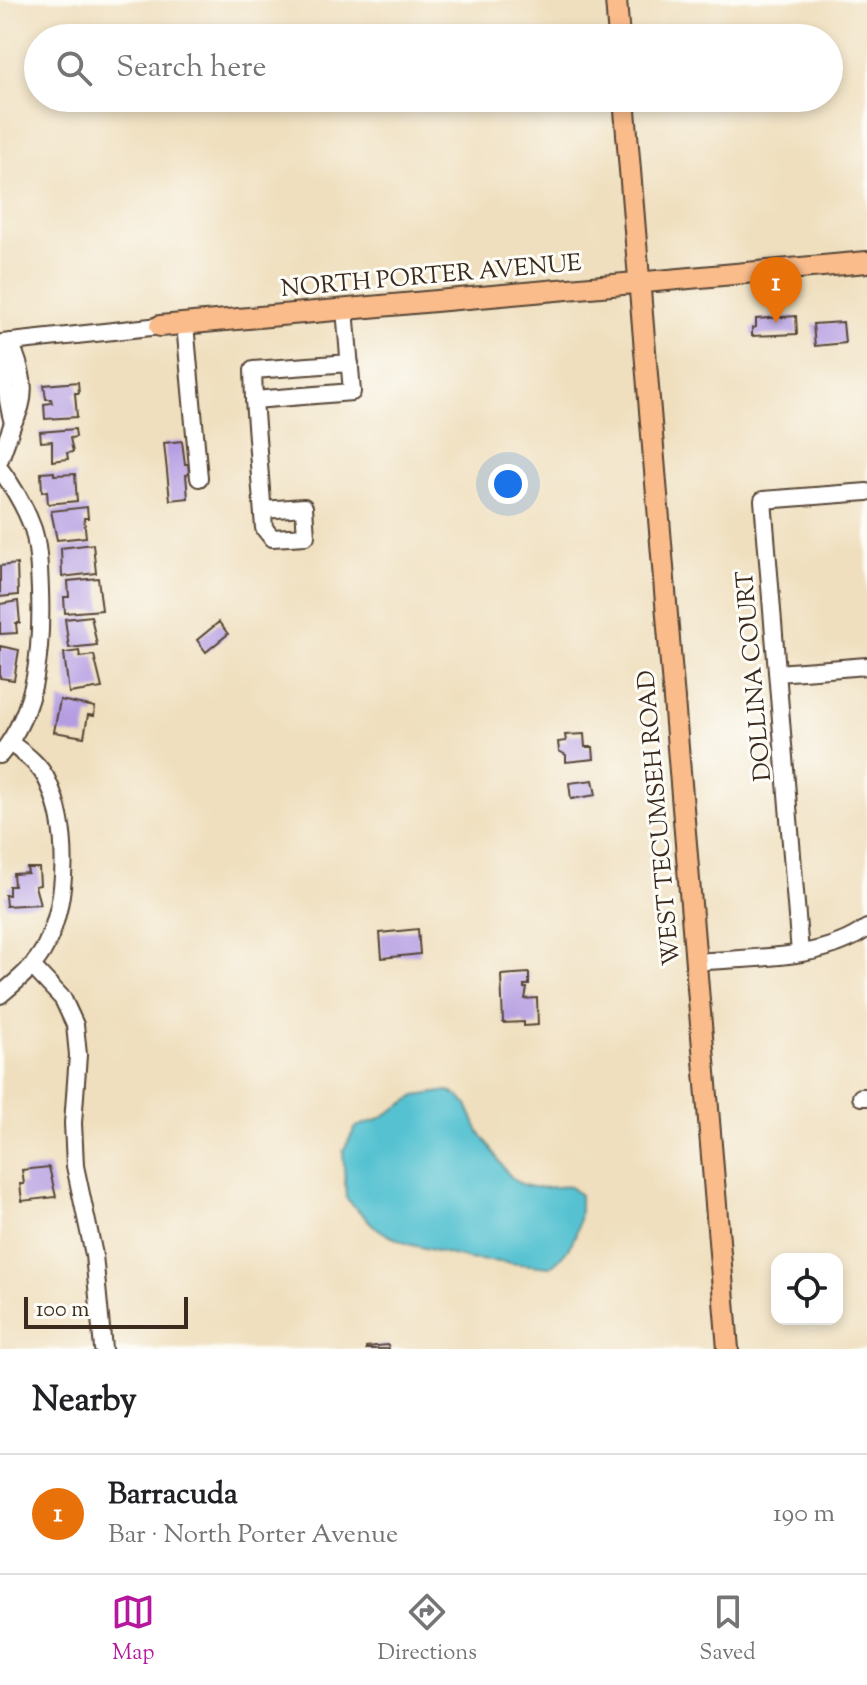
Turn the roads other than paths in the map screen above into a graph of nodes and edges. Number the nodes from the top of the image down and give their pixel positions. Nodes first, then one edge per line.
1 (616, 0) edge
2 (618, 24) edge
3 (625, 112) edge
4 (867, 262) edge
5 (640, 282) junction
6 (345, 309) junction
7 (185, 324) junction
8 (160, 326) joint
9 (5, 342) edge
10 (350, 363) junction
11 (254, 400) junction
12 (0, 459) edge
13 (0, 469) edge
14 (199, 478) dead end
15 (867, 492) edge
16 (263, 510) dead end
17 (867, 666) edge
18 (777, 673) junction
19 (5, 749) edge
20 (867, 928) edge
21 (800, 953) junction
22 (696, 962) junction
23 (32, 966) junction
24 (0, 995) edge
25 (103, 1349) edge
26 (728, 1349) edge

1 - 2 main road
3 - 5 main road, WEST TECUMSEH ROAD
4 - 5 main road, NORTH PORTER AVENUE
5 - 6 main road, NORTH PORTER AVENUE
5 - 22 main road, WEST TECUMSEH ROAD
6 - 7 main road, NORTH PORTER AVENUE
6 - 10 street
7 - 8 main road, NORTH PORTER AVENUE
7 - 14 street
8 - 9 street, NORTH PORTER AVENUE
9 - 12 street
10 - 11 street
10 - 11 street
11 - 16 street
13 - 19 street
15 - 18 street, DOLLINA COURT
17 - 18 street
18 - 21 street, DOLLINA COURT
19 - 23 street
20 - 21 street
21 - 22 street
22 - 26 main road, WEST TECUMSEH ROAD
23 - 24 street
23 - 25 street

